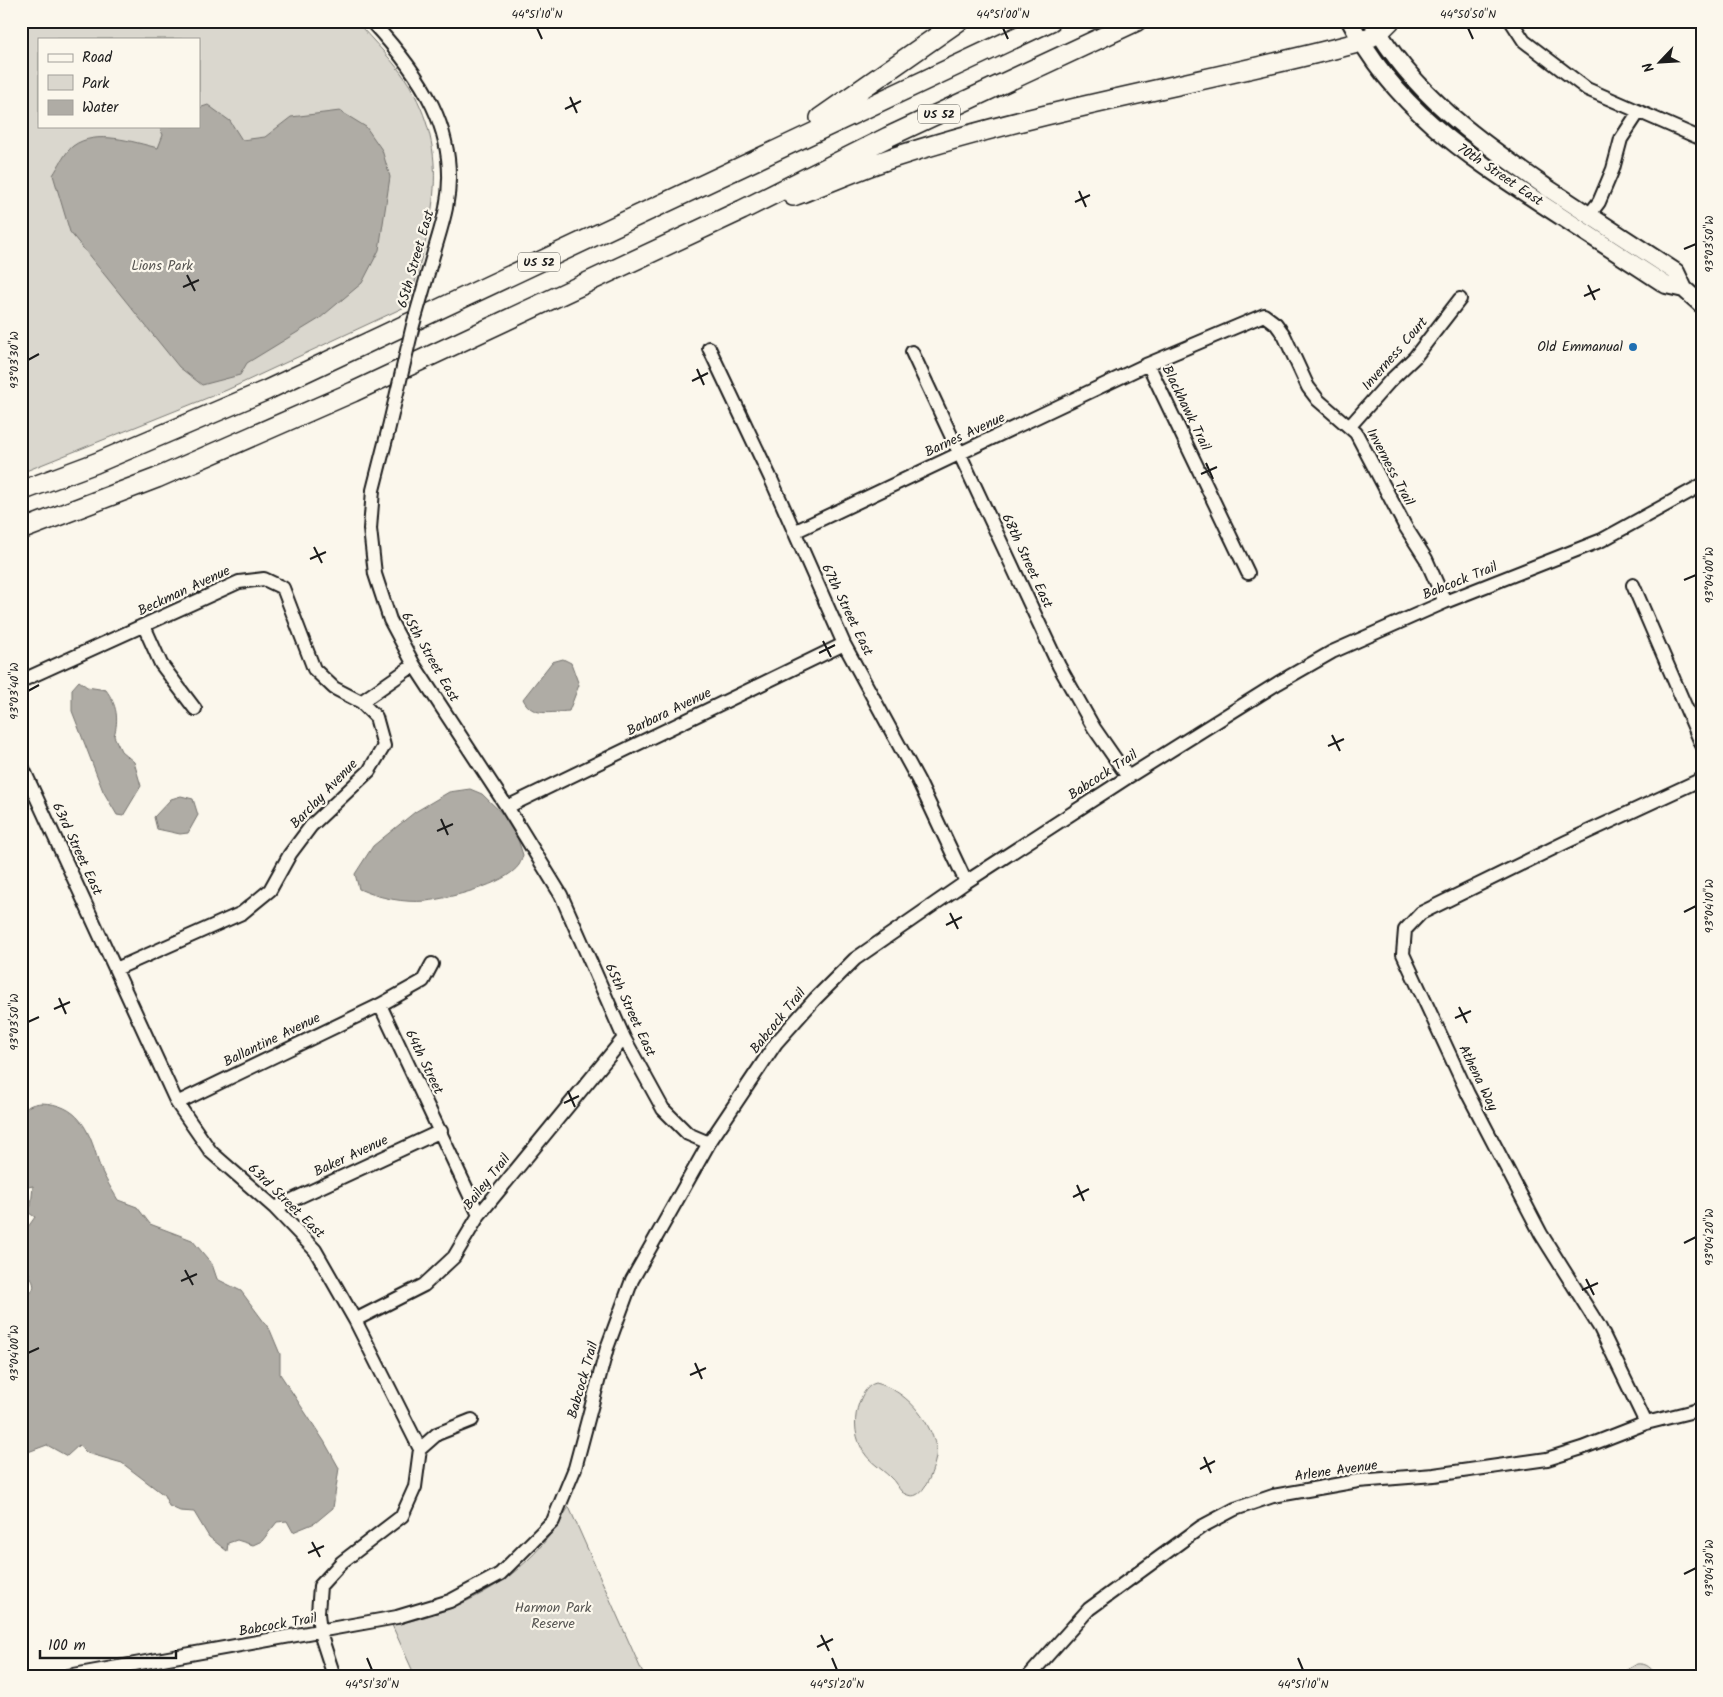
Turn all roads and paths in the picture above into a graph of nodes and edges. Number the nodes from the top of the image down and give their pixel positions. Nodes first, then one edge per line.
1 (371, 21) edge
2 (958, 21) edge
3 (1051, 21) edge
4 (1137, 21) edge
5 (1350, 21) edge
6 (1511, 21) edge
7 (1380, 25) edge
8 (1360, 42) junction
9 (1638, 113) junction
10 (1702, 139) edge
11 (756, 158) junction
12 (742, 210) junction
13 (1589, 215) junction
14 (1684, 289) junction
15 (1460, 299) dead end
16 (1702, 305) edge
17 (709, 348) dead end
18 (912, 352) dead end
19 (1148, 364) junction
20 (1350, 426) junction
21 (960, 454) junction
22 (1702, 485) edge
23 (21, 491) edge
24 (21, 530) edge
25 (794, 532) junction
26 (1248, 573) dead end
27 (1634, 585) dead end
28 (1446, 602) junction
29 (144, 626) junction
30 (844, 644) junction
31 (414, 665) junction
32 (21, 681) edge
33 (361, 702) junction
34 (195, 709) dead end
35 (1702, 746) edge
36 (21, 764) edge
37 (1128, 777) junction
38 (1702, 779) edge
39 (507, 807) junction
40 (966, 882) junction
41 (432, 964) dead end
42 (116, 969) junction
43 (380, 1005) junction
44 (624, 1038) junction
45 (178, 1103) junction
46 (440, 1131) junction
47 (709, 1143) junction
48 (275, 1208) junction
49 (479, 1215) junction
50 (355, 1320) junction
51 (1702, 1408) edge
52 (472, 1420) dead end
53 (1646, 1423) junction
54 (420, 1449) junction
55 (320, 1633) junction
56 (68, 1676) edge
57 (334, 1676) edge
58 (1029, 1676) edge

1 - 31 street, 65th Street East, bridge
2 - 11 highway
3 - 11 highway, US 52
4 - 12 highway, US 52
5 - 8 main road, 70th Street East
6 - 9 street
7 - 8 highway
7 - 13 main road, 70th Street East
8 - 12 highway
8 - 14 main road, 70th Street East
9 - 10 street
9 - 13 street
11 - 23 highway, US 52
12 - 24 highway, US 52
13 - 14 main road, 70th Street East
14 - 16 main road, 70th Street East
15 - 20 street, Inverness Court
17 - 25 street, 67th Street East
18 - 21 street, 68th Street East
19 - 20 street, Inverness Trail
19 - 21 street, Barnes Avenue
19 - 26 street, Blackhawk Trail
20 - 28 street, Inverness Trail
21 - 25 street, Barnes Avenue
21 - 37 street, 68th Street East
22 - 28 street, Babcock Trail
25 - 30 street, 67th Street East
27 - 35 street
28 - 37 street, Babcock Trail
29 - 32 street, Beckman Avenue
29 - 33 street, Beckman Avenue
29 - 34 street
30 - 39 street, Barbara Avenue
30 - 40 street, 67th Street East
31 - 33 street
31 - 39 street, 65th Street East
33 - 42 street, Barclay Avenue
36 - 42 street, 63rd Street East
37 - 40 street, Babcock Trail
38 - 53 street, Athena Way
39 - 44 street, 65th Street East
40 - 47 street, Babcock Trail
41 - 43 street, Ballantine Avenue
42 - 45 street, 63rd Street East
43 - 45 street, Ballantine Avenue
43 - 46 street, 64th Street
44 - 47 street, 65th Street East
44 - 49 street, Bailey Trail
45 - 48 street, 63rd Street East
46 - 48 street, Baker Avenue
46 - 49 street, 64th Street
47 - 55 street, Babcock Trail
48 - 50 street, 63rd Street East
49 - 50 street, Bailey Trail
50 - 54 street, 63rd Street East
51 - 53 street, Arlene Avenue
52 - 54 street
53 - 58 street, Arlene Avenue
54 - 55 street
55 - 56 street, Babcock Trail
55 - 57 street

